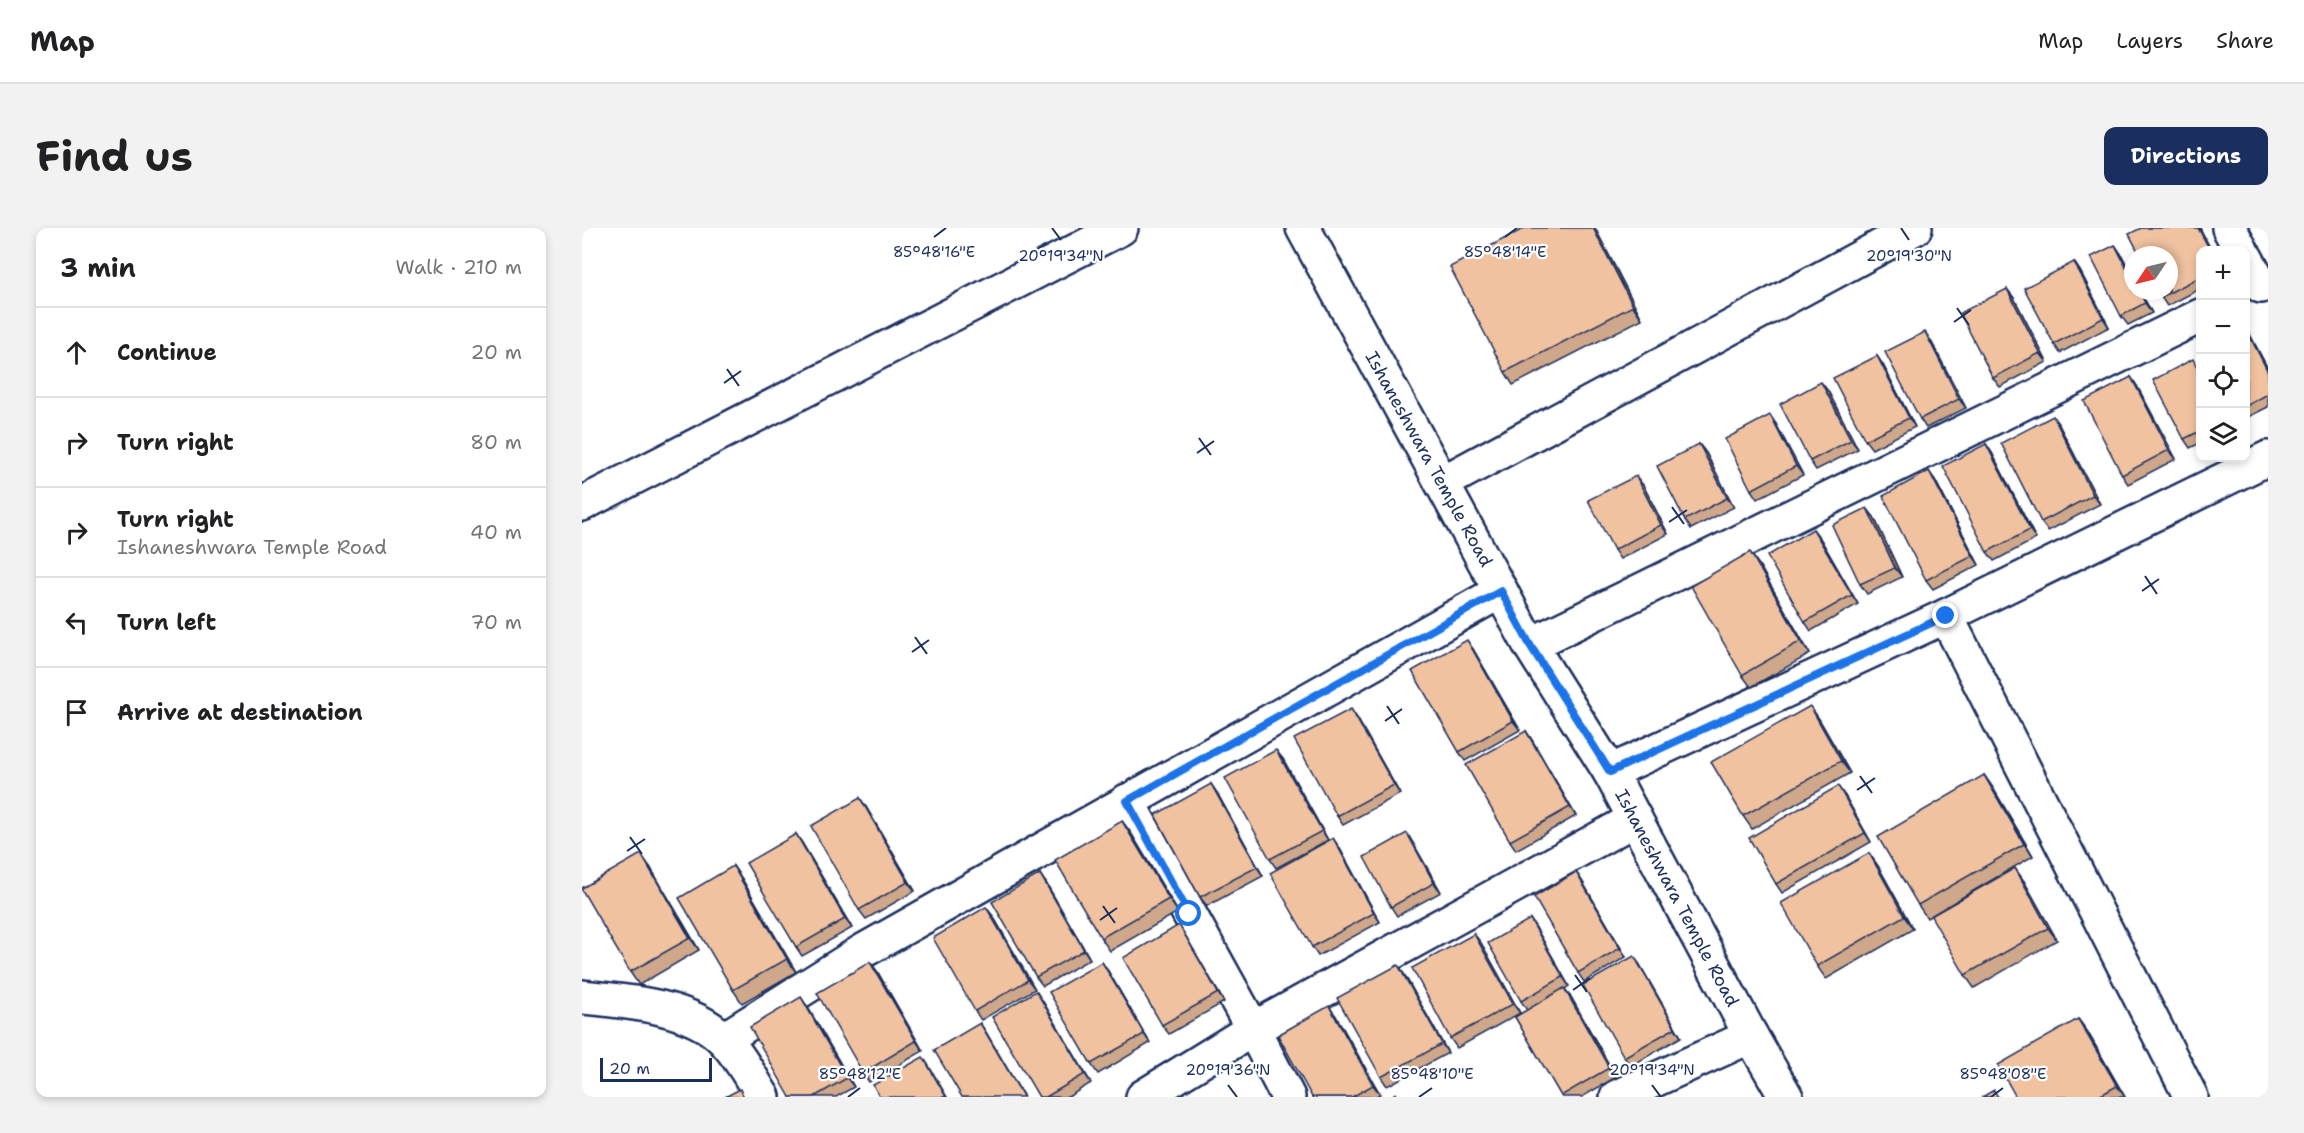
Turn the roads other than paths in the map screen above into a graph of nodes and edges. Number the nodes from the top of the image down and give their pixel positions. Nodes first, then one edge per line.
1 (1121, 228) edge
2 (1303, 228) edge
3 (1915, 228) edge
4 (2229, 228) edge
5 (2239, 246) edge
6 (2250, 268) edge
7 (2258, 288) edge
8 (2196, 318) edge
9 (2268, 458) edge
10 (1442, 483) junction
11 (582, 504) edge
12 (1501, 591) junction
13 (1946, 616) junction
14 (1530, 645) junction
15 (1610, 772) junction
16 (1127, 801) junction
17 (1635, 819) junction
18 (582, 997) edge
19 (1253, 1029) junction
20 (1751, 1036) junction
21 (724, 1039) junction
22 (763, 1097) edge
23 (1143, 1097) edge
24 (1288, 1097) edge
25 (1617, 1097) edge
26 (1786, 1097) edge
27 (2191, 1097) edge

1 - 11 street
2 - 10 street, Ishaneshwara Temple Road
3 - 10 street
4 - 5 street
6 - 7 street
8 - 14 street
9 - 13 street
10 - 12 street, Ishaneshwara Temple Road
12 - 14 street, Ishaneshwara Temple Road
12 - 16 street
13 - 15 street
13 - 27 street
14 - 15 street, Ishaneshwara Temple Road
15 - 17 street, Ishaneshwara Temple Road
16 - 19 street
16 - 21 street
17 - 19 street
17 - 20 street, Ishaneshwara Temple Road
18 - 21 street
19 - 23 street
19 - 24 street
20 - 25 street
20 - 26 street, Ishaneshwara Temple Road
21 - 22 street

